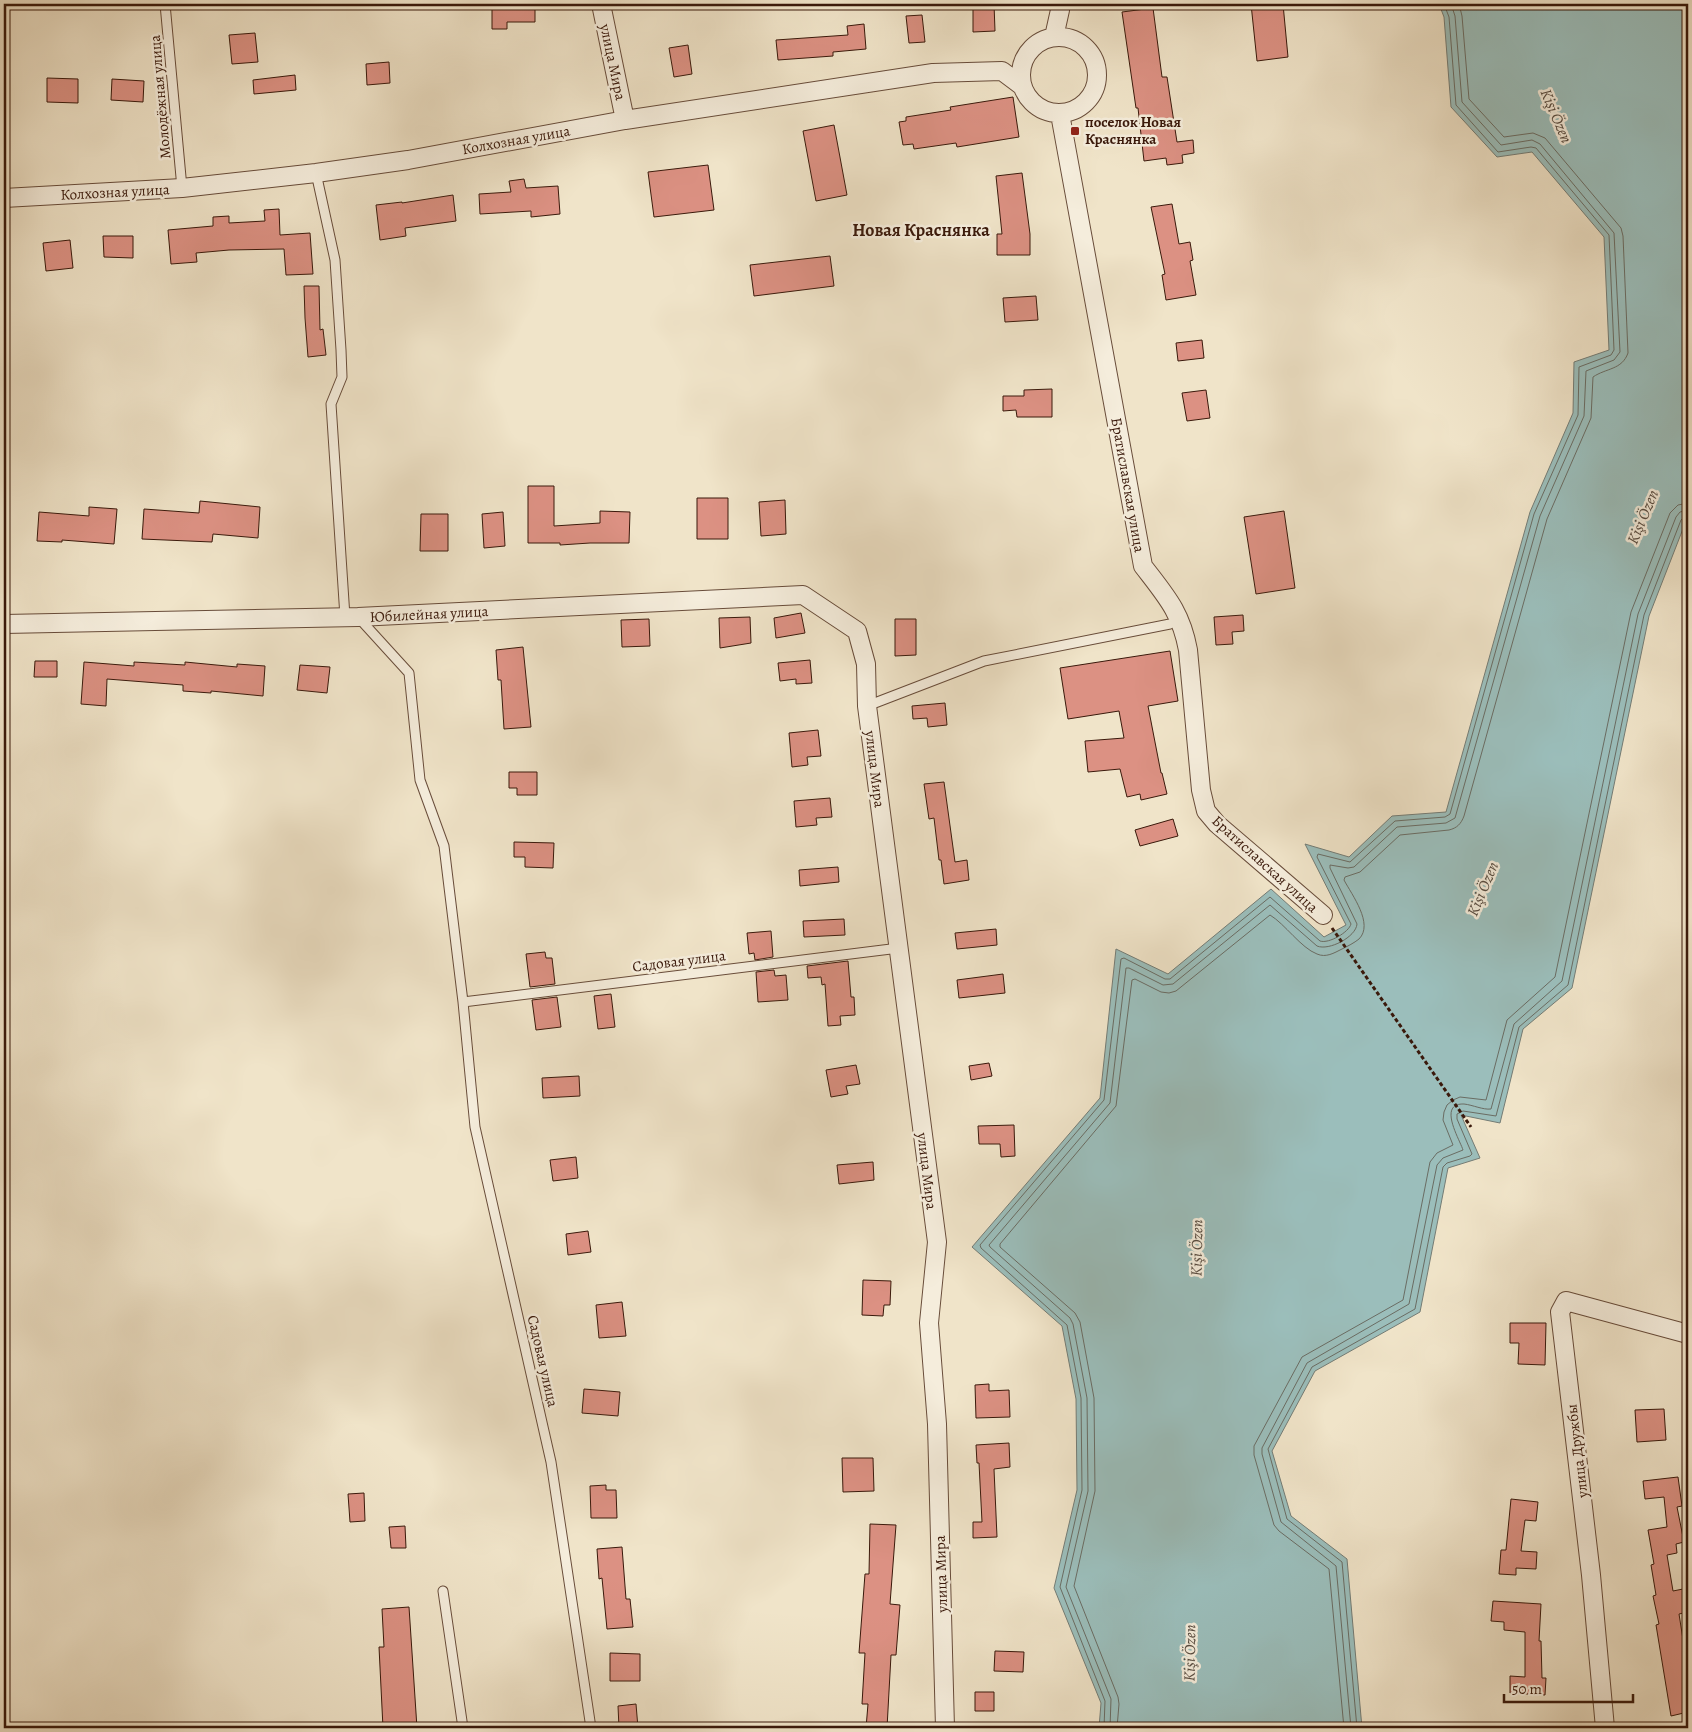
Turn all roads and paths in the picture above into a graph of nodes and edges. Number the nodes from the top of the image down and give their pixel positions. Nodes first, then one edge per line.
1 (165, 4) edge
2 (601, 4) edge
3 (1059, 4) edge
4 (1054, 37) junction
5 (1022, 86) junction
6 (1060, 114) junction
7 (625, 120) junction
8 (316, 173) junction
9 (182, 188) junction
10 (4, 198) edge
11 (351, 617) junction
12 (846, 623) joint
13 (4, 624) edge
14 (1170, 624) dead end
15 (867, 706) junction
16 (1323, 915) joint
17 (898, 948) junction
18 (463, 1002) junction
19 (1471, 1127) dead end
20 (1688, 1334) edge
21 (443, 1591) dead end
22 (463, 1728) edge
23 (591, 1728) edge
24 (945, 1728) edge
25 (1605, 1728) edge

1 - 9 lane, Молодёжная улица
2 - 7 street, улица Мира
3 - 4 street
4 - 5 street
4 - 6 street
5 - 6 street
5 - 7 street, Колхозная улица
6 - 16 street, Братиславская улица
7 - 8 street, Колхозная улица
8 - 9 street, Колхозная улица
8 - 11 lane
9 - 10 street, Колхозная улица
11 - 12 street, Юбилейная улица
11 - 13 street, Юбилейная улица
11 - 18 lane, Садовая улица
12 - 15 street, улица Мира
14 - 15 lane
15 - 17 street, улица Мира
16 - 19 path
17 - 18 lane, Садовая улица
17 - 24 street, улица Мира
18 - 23 lane, Садовая улица
20 - 25 street, улица Дружбы
21 - 22 lane

